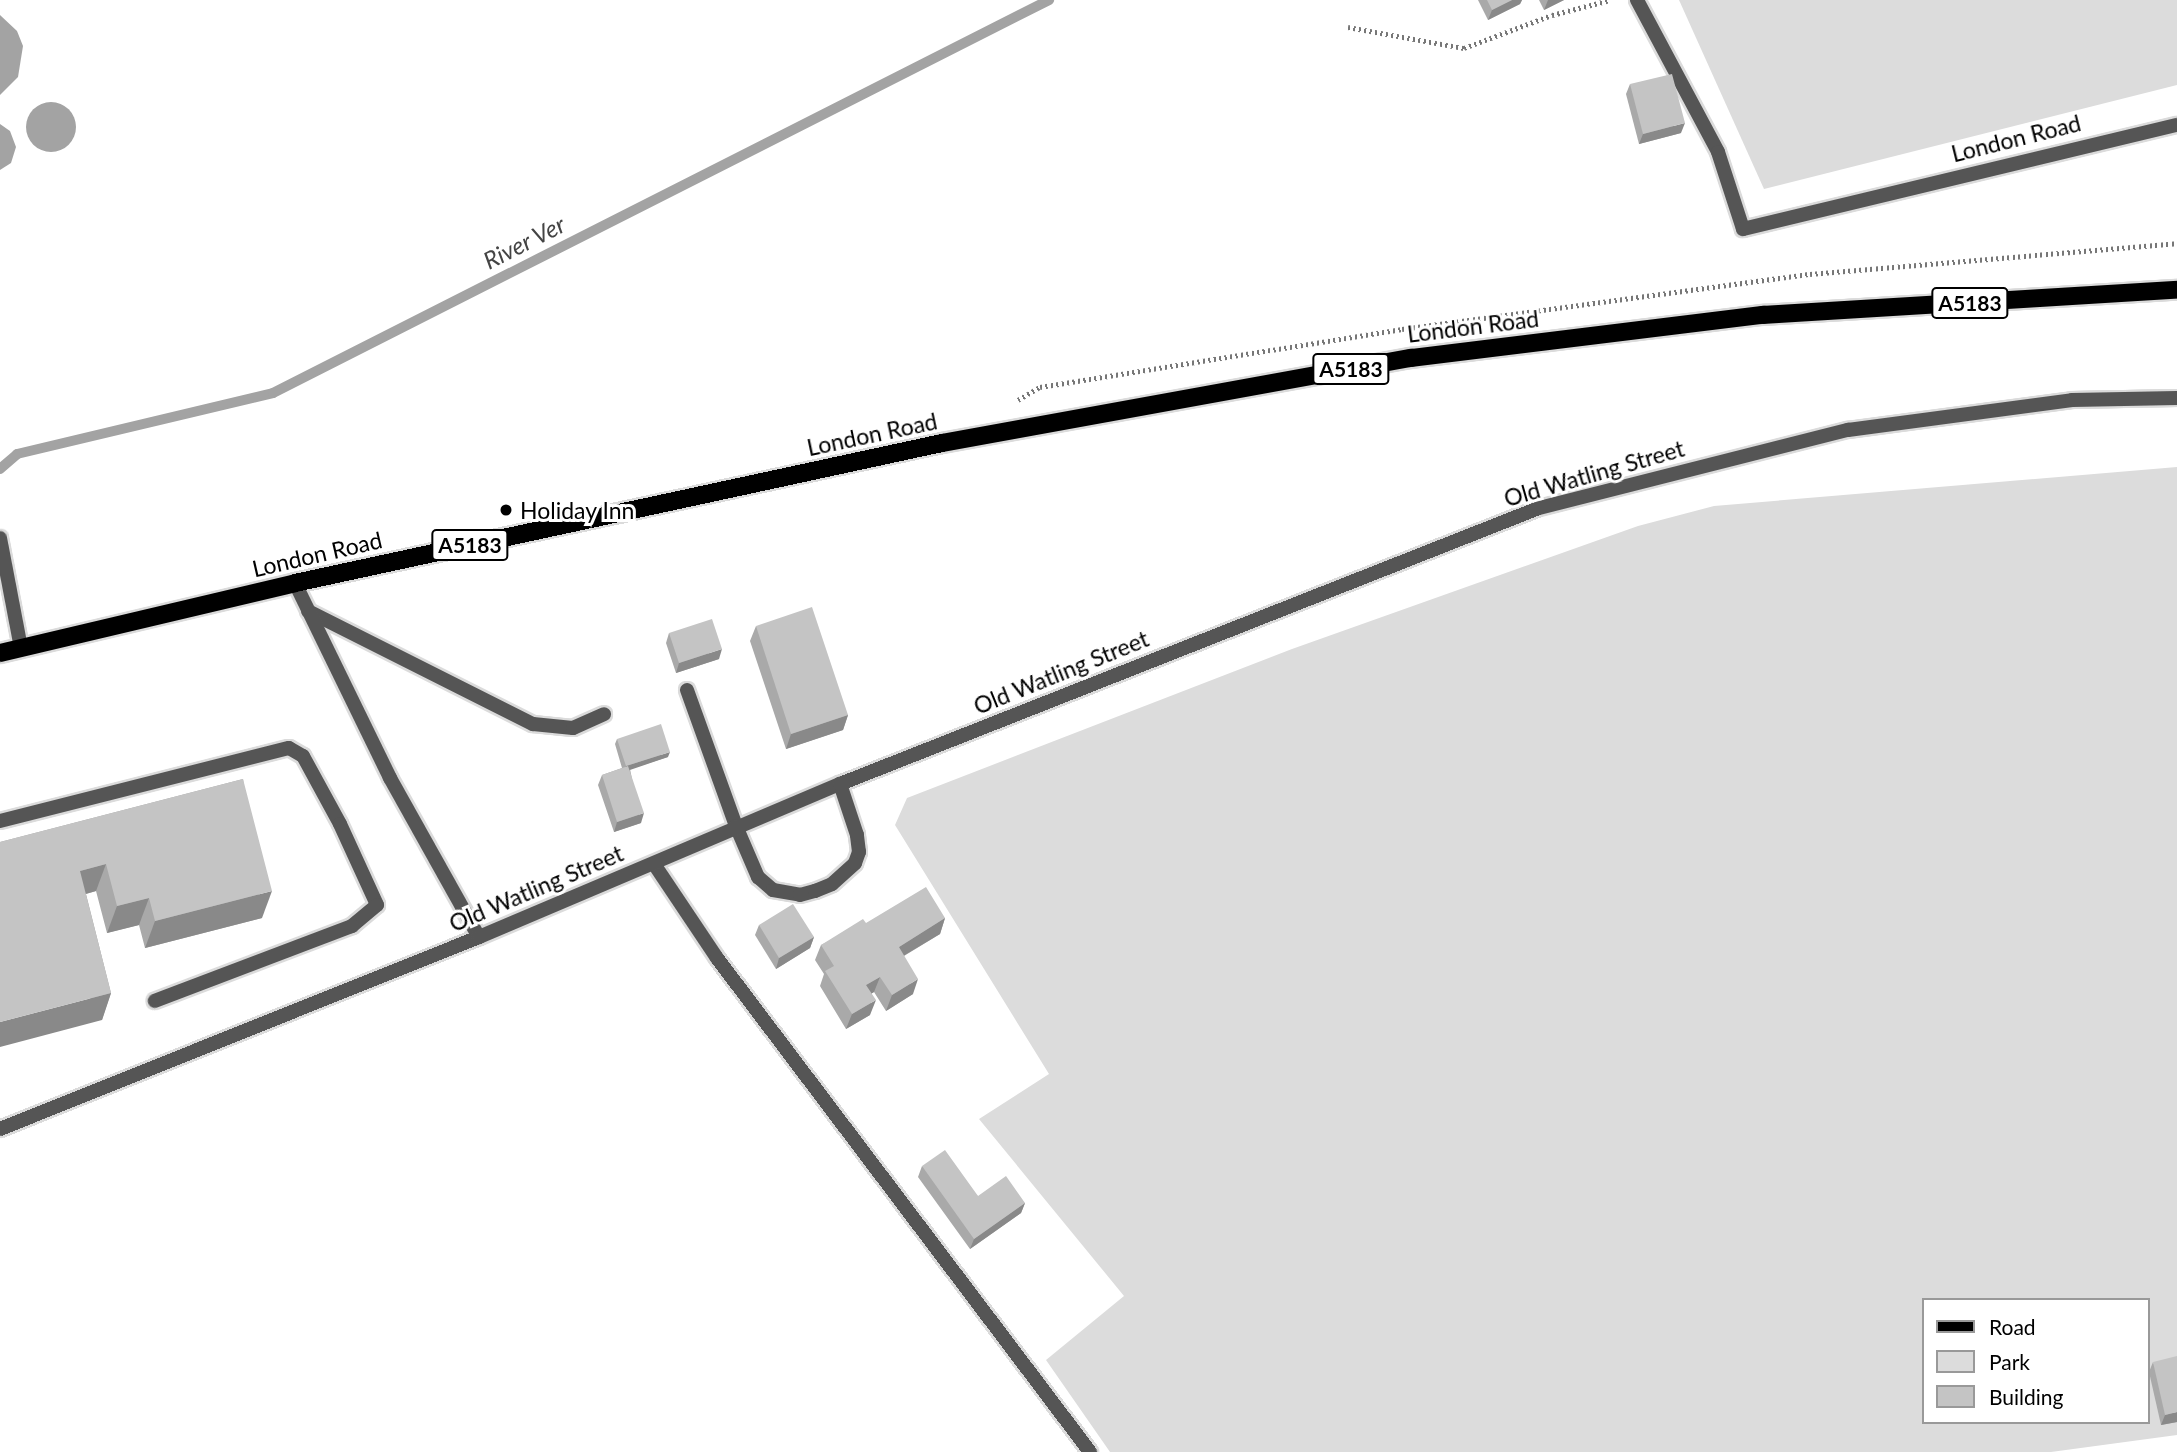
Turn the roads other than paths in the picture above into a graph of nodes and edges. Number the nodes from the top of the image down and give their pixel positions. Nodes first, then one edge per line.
1 (1637, 0) edge
2 (2177, 125) edge
3 (2177, 290) edge
4 (2177, 398) edge
5 (0, 538) edge
6 (295, 583) junction
7 (308, 611) junction
8 (21, 648) junction
9 (0, 653) edge
10 (687, 690) dead end
11 (604, 714) dead end
12 (840, 784) junction
13 (0, 821) edge
14 (736, 826) junction
15 (654, 864) junction
16 (479, 937) junction
17 (155, 1001) dead end
18 (0, 1129) edge
19 (1090, 1452) edge

1 - 2 street, London Road
3 - 6 main road, London Road / A5183
4 - 12 street, Old Watling Street
5 - 8 street
6 - 7 street
6 - 8 main road, London Road / A5183
7 - 11 street
7 - 16 street
8 - 9 main road, London Road / A5183
10 - 14 street
12 - 14 street, Old Watling Street
12 - 14 street
13 - 17 street
14 - 15 street, Old Watling Street
15 - 16 street, Old Watling Street
15 - 19 street
16 - 18 street, Old Watling Street

